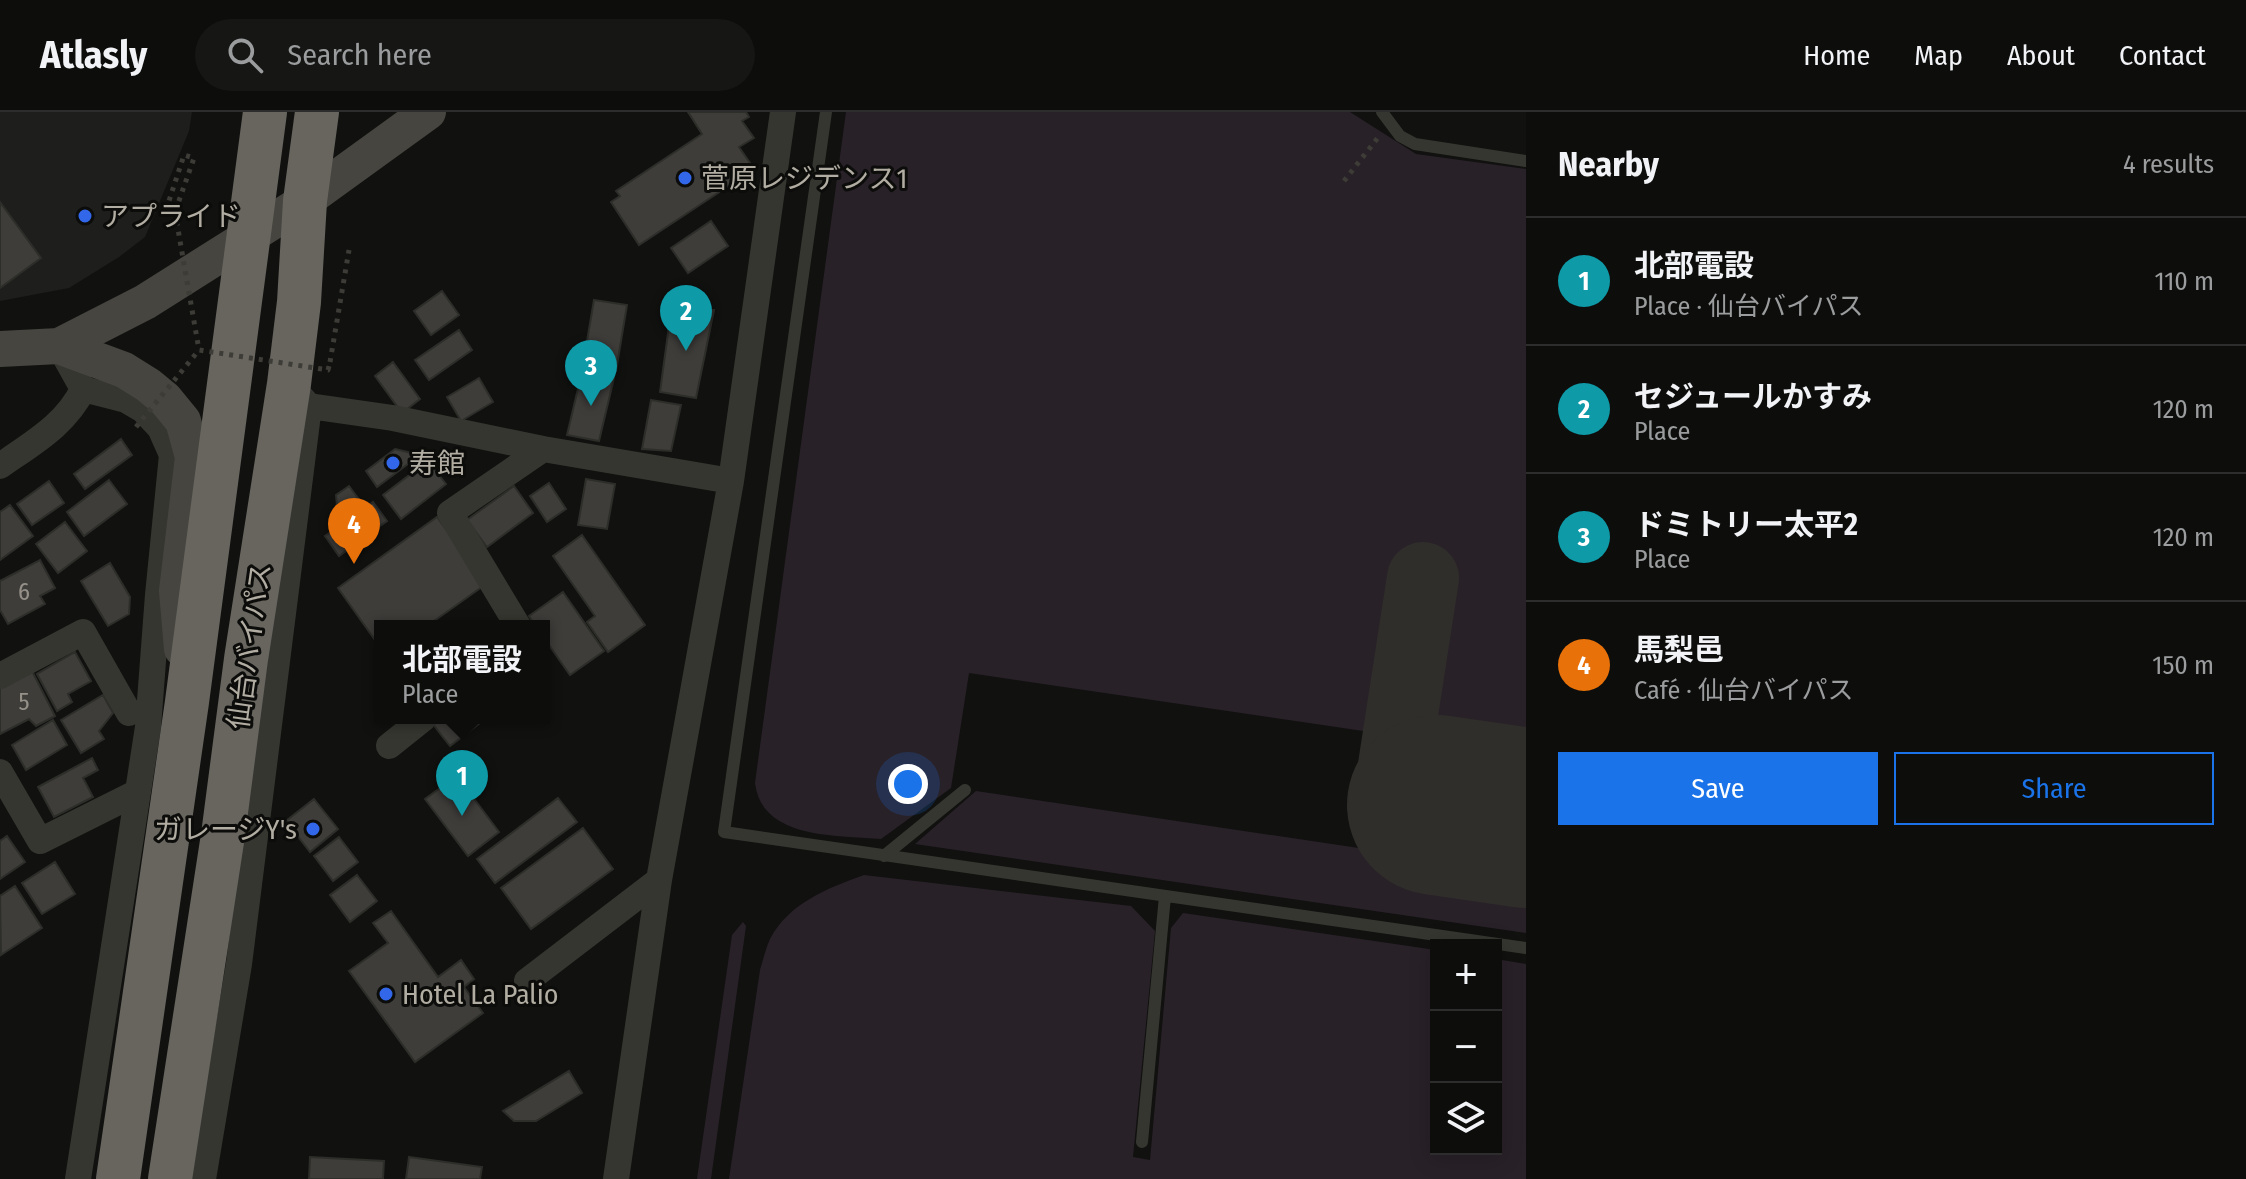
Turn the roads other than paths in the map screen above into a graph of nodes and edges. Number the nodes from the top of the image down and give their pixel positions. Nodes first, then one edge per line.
1 (265, 112) edge
2 (317, 112) edge
3 (428, 112) edge
4 (783, 112) edge
5 (826, 112) edge
6 (1386, 118) edge
7 (1526, 161) edge
8 (305, 201) junction
9 (250, 238) junction
10 (59, 346) junction
11 (0, 349) edge
12 (83, 389) junction
13 (299, 395) junction
14 (543, 449) junction
15 (0, 466) edge
16 (731, 481) junction
17 (514, 620) edge
18 (0, 676) edge
19 (187, 702) junction
20 (129, 713) dead end
21 (416, 724) edge
22 (389, 746) dead end
23 (0, 772) edge
24 (965, 790) dead end
25 (138, 792) junction
26 (884, 856) junction
27 (659, 880) junction
28 (1165, 896) junction
29 (1526, 948) edge
30 (527, 981) dead end
31 (1142, 1142) dead end
32 (78, 1179) edge
33 (118, 1179) edge
34 (170, 1179) edge
35 (203, 1179) edge
36 (616, 1179) edge

1 - 9 highway, 仙台バイパス
2 - 8 highway, 仙台バイパス
3 - 8 street
4 - 16 street
5 - 26 lane
6 - 7 lane
8 - 9 street
8 - 13 highway, 仙台バイパス
9 - 10 street
9 - 19 highway, 仙台バイパス
10 - 11 street
10 - 12 street
10 - 19 street
12 - 15 street
12 - 25 street
13 - 14 street
13 - 34 highway, 仙台バイパス
13 - 35 street
14 - 16 street
14 - 17 street
16 - 27 street
18 - 20 street
19 - 33 highway, 仙台バイパス
21 - 22 street
23 - 25 street
24 - 26 lane
25 - 32 street
26 - 28 lane
27 - 30 street
27 - 36 street
28 - 29 lane
28 - 31 lane

